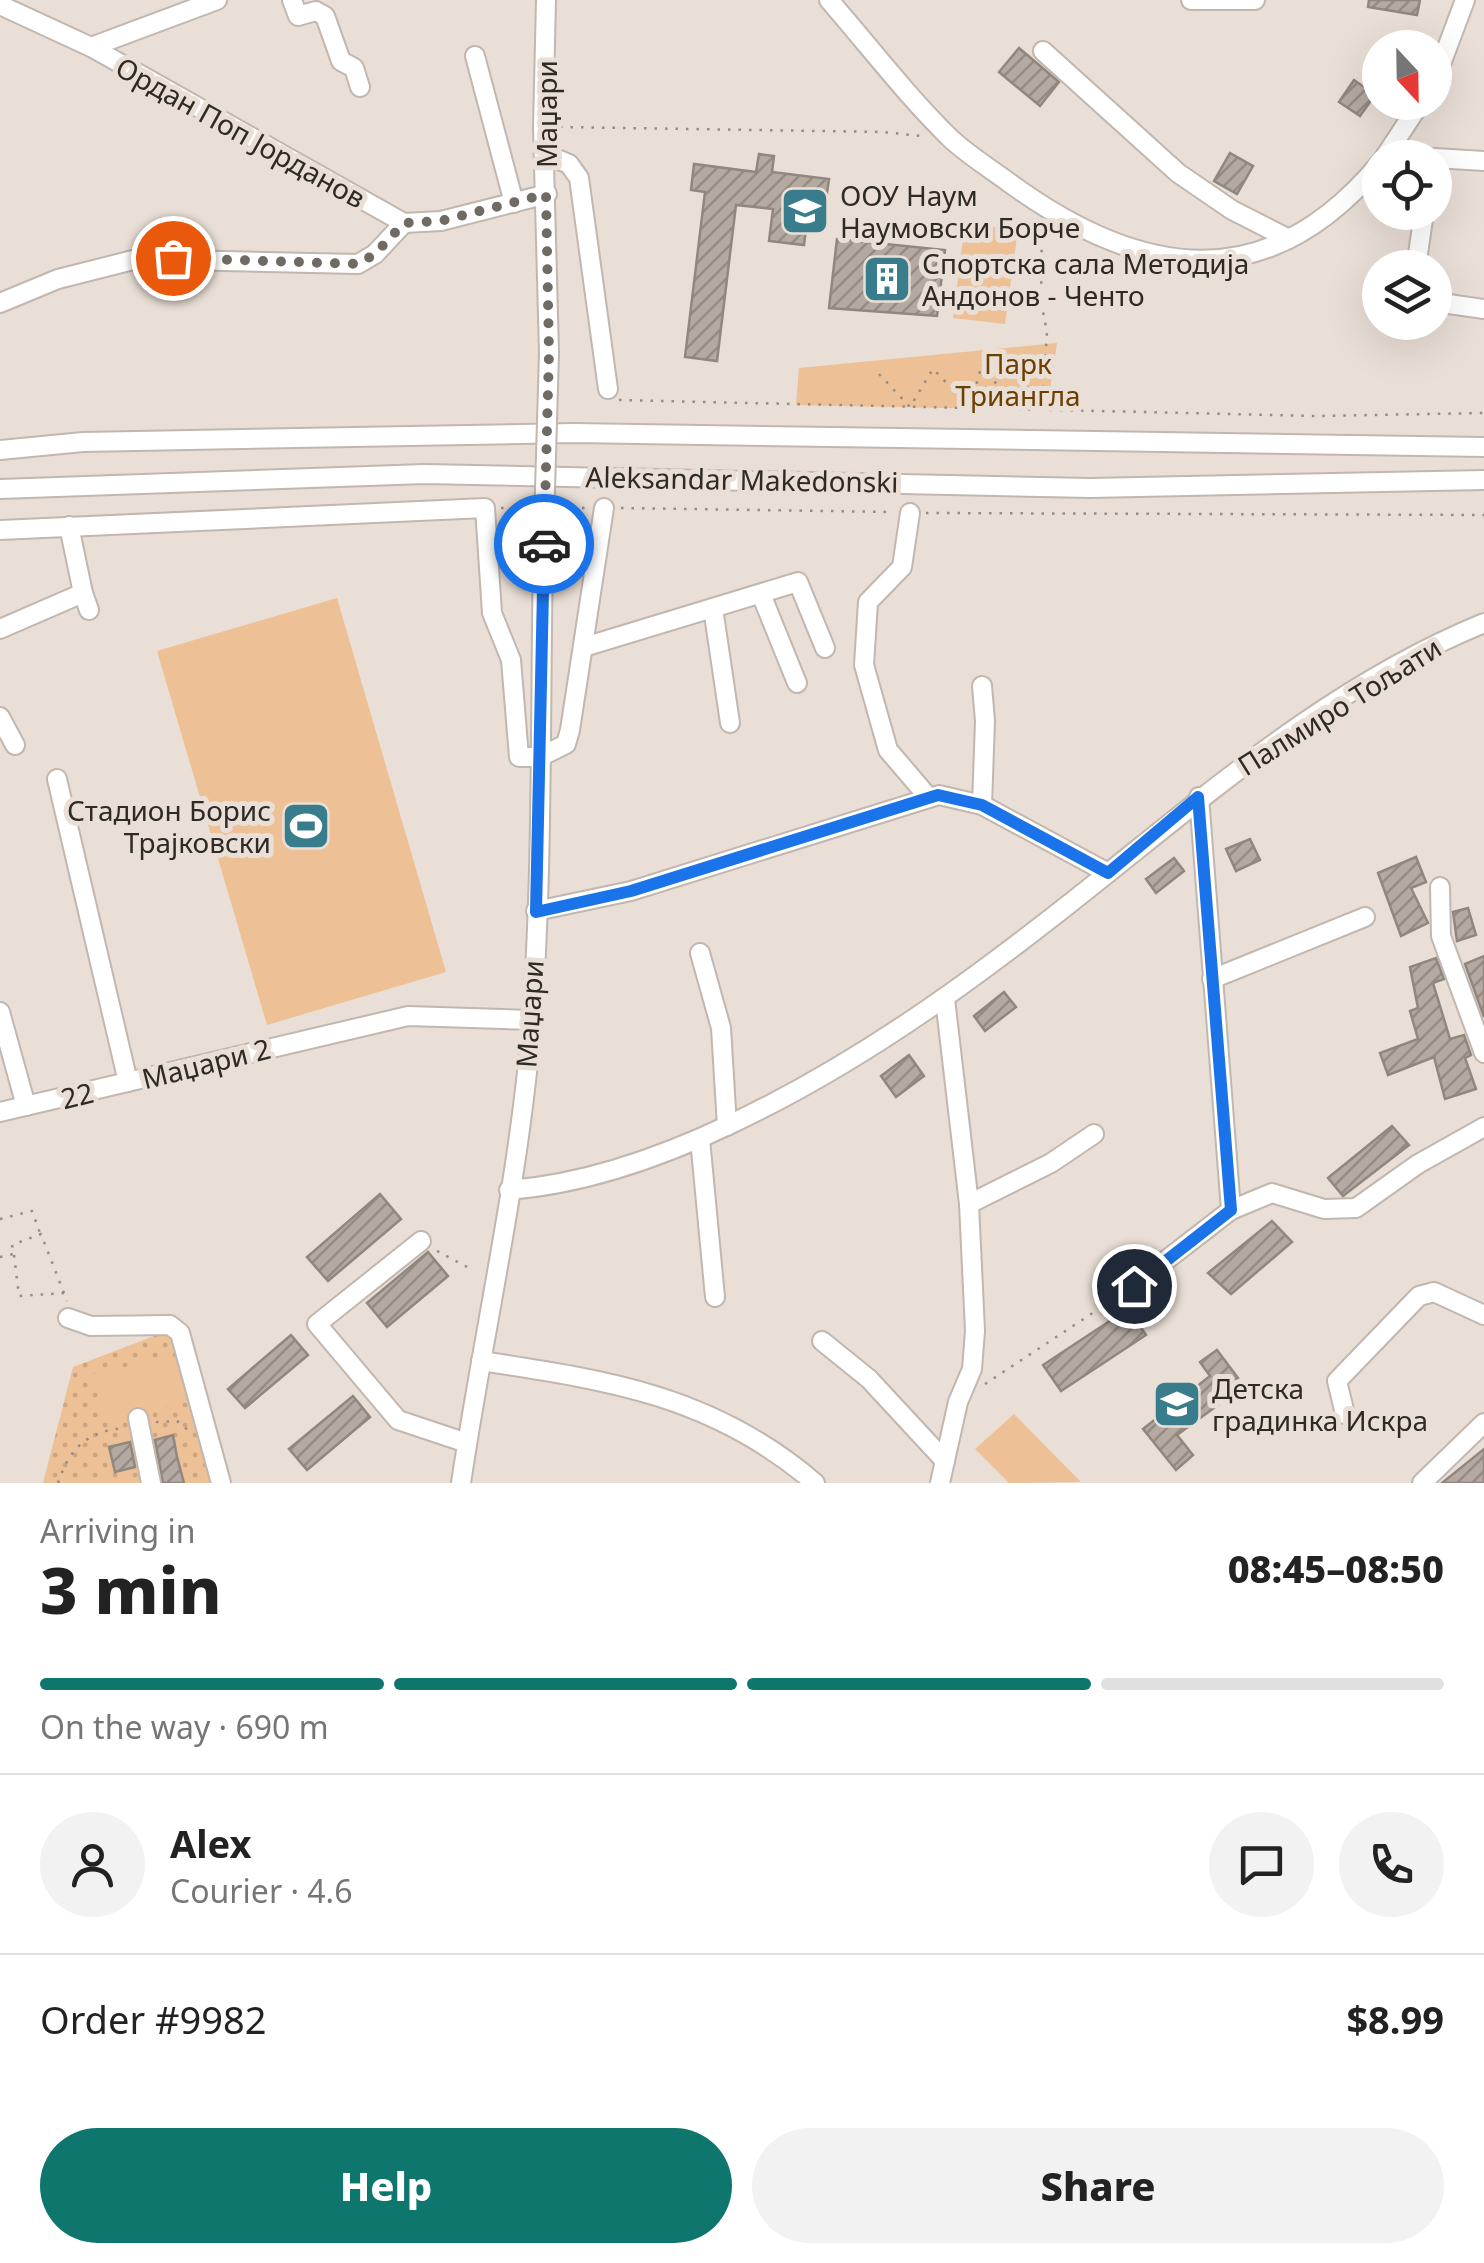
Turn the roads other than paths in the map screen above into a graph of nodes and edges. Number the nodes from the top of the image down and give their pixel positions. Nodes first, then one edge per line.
1 (217, 0) edge
2 (292, 0) edge
3 (546, 0) edge
4 (829, 0) edge
5 (1190, 0) edge
6 (1255, 0) edge
7 (1465, 0) edge
8 (0, 5) edge
9 (1452, 35) edge
10 (91, 47) junction
11 (1044, 50) dead end
12 (475, 56) dead end
13 (360, 87) dead end
14 (545, 154) junction
15 (1452, 159) edge
16 (1484, 161) edge
17 (1362, 181) edge
18 (546, 194) junction
19 (514, 203) junction
20 (404, 223) junction
21 (1289, 239) junction
22 (0, 303) edge
23 (1452, 304) edge
24 (1484, 309) edge
25 (608, 390) road end
26 (1484, 447) edge
27 (0, 450) edge
28 (1484, 480) edge
29 (0, 489) edge
30 (604, 508) road end
31 (910, 513) road end
32 (70, 526) junction
33 (0, 530) edge
34 (761, 594) junction
35 (712, 608) junction
36 (1484, 624) edge
37 (0, 629) edge
38 (584, 647) junction
39 (825, 648) dead end
40 (797, 683) dead end
41 (982, 686) dead end
42 (0, 717) edge
43 (730, 723) dead end
44 (15, 744) dead end
45 (540, 756) junction
46 (57, 779) dead end
47 (1198, 797) junction
48 (929, 798) junction
49 (982, 805) junction
50 (1108, 873) junction
51 (1440, 887) dead end
52 (536, 912) junction
53 (1365, 917) dead end
54 (700, 953) dead end
55 (1212, 979) junction
56 (945, 999) junction
57 (0, 1012) edge
58 (532, 1020) junction
59 (1484, 1052) edge
60 (128, 1082) junction
61 (26, 1106) junction
62 (0, 1112) edge
63 (727, 1126) junction
64 (1484, 1127) edge
65 (1094, 1134) dead end
66 (700, 1138) junction
67 (510, 1190) junction
68 (969, 1204) junction
69 (1231, 1210) junction
70 (421, 1240) road end
71 (1134, 1286) road end
72 (715, 1296) dead end
73 (1484, 1316) edge
74 (68, 1318) road end
75 (822, 1340) dead end
76 (480, 1360) junction
77 (1344, 1414) dead end
78 (138, 1418) dead end
79 (1484, 1423) edge
80 (467, 1443) junction
81 (946, 1461) junction
82 (151, 1483) edge
83 (221, 1483) edge
84 (461, 1483) edge
85 (815, 1483) edge
86 (940, 1483) edge
87 (1422, 1483) edge

1 - 10 street
2 - 13 street
3 - 14 street, Маџари
4 - 21 street
5 - 6 street
7 - 9 street
8 - 10 street, Ордан Поп Јорданов
10 - 20 street, Ордан Поп Јорданов
11 - 21 street
12 - 19 street
14 - 18 street, Маџари
14 - 25 street
15 - 16 street
17 - 21 street
18 - 19 street
18 - 45 street, Маџари, bridge
19 - 20 street
20 - 22 street
23 - 24 street
26 - 27 street, Aleksandar Makedonski
28 - 29 street, Aleksandar Makedonski
30 - 38 street
31 - 48 street
32 - 33 street
32 - 37 street
32 - 45 street
34 - 35 street
34 - 39 street
34 - 40 street
35 - 38 street
35 - 43 street
36 - 47 street, Палмиро Тољати
38 - 45 street
41 - 49 street
42 - 44 street
45 - 52 street, Маџари
46 - 60 street, Маџари 2
47 - 50 street, Палмиро Тољати
47 - 55 street
48 - 49 street
48 - 52 street
49 - 50 street
50 - 56 street, Палмиро Тољати
51 - 59 street
52 - 58 street, Маџари
53 - 55 street
54 - 63 street
55 - 69 street
56 - 63 street, Палмиро Тољати
56 - 68 street
57 - 61 street, 22
58 - 60 street, Маџари 2
58 - 67 street, Маџари
60 - 61 street, 22
61 - 62 street, 22
63 - 66 street, Палмиро Тољати
64 - 69 street
65 - 68 street
66 - 67 street, Палмиро Тољати
66 - 72 street
67 - 76 street, Маџари
68 - 81 street
69 - 71 street
70 - 80 street
73 - 77 street
74 - 83 street
75 - 81 street
76 - 80 street, Маџари
76 - 85 street
78 - 82 street
79 - 87 street
80 - 84 street, Маџари
81 - 86 street

